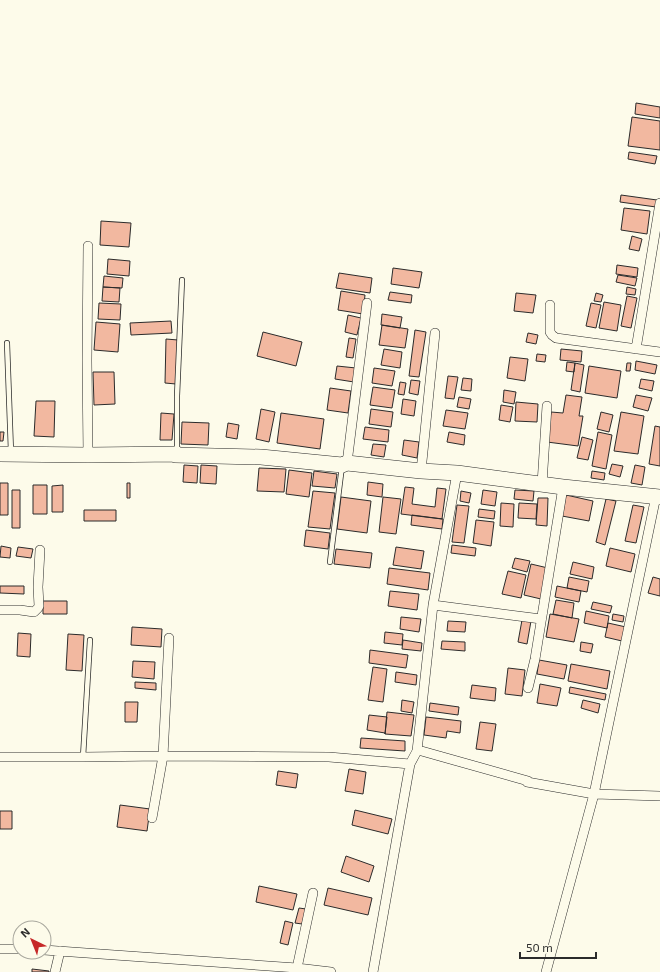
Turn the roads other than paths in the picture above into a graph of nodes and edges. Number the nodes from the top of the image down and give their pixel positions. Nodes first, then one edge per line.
1 (660, 203) edge
2 (88, 246) dead end
3 (182, 280) dead end
4 (367, 303) dead end
5 (550, 305) dead end
6 (434, 333) dead end
7 (7, 343) dead end
8 (636, 349) junction
9 (660, 352) edge
10 (547, 406) dead end
11 (6, 454) edge
12 (177, 454) junction
13 (88, 455) junction
14 (344, 464) junction
15 (421, 471) junction
16 (457, 474) junction
17 (542, 484) junction
18 (563, 486) junction
19 (658, 496) edge
20 (40, 550) dead end
21 (330, 562) dead end
22 (433, 606) junction
23 (0, 610) edge
24 (541, 619) junction
25 (169, 638) dead end
26 (90, 640) dead end
27 (528, 688) dead end
28 (417, 751) junction
29 (163, 756) junction
30 (0, 758) edge
31 (83, 758) junction
32 (410, 764) junction
33 (594, 794) junction
34 (660, 796) edge
35 (152, 818) dead end
36 (313, 893) dead end
37 (0, 948) edge
38 (12, 949) edge
39 (52, 950) edge
40 (60, 951) junction
41 (215, 962) junction
42 (297, 968) junction
43 (55, 972) edge
44 (213, 972) edge
45 (331, 972) edge
46 (374, 972) edge
47 (546, 972) edge

1 - 8 street
2 - 13 street
3 - 12 lane
4 - 14 street
5 - 8 street
6 - 15 street
7 - 11 lane
8 - 9 street
10 - 17 street
11 - 13 highway
12 - 13 highway
12 - 14 highway
14 - 15 highway
14 - 21 lane
15 - 16 highway
16 - 17 highway
16 - 22 street
17 - 18 highway
18 - 19 highway
18 - 24 street
19 - 33 street
20 - 23 street
22 - 24 street
22 - 28 street
24 - 27 street
25 - 29 street
26 - 31 lane
28 - 32 street
28 - 33 street
29 - 31 street
29 - 32 street
29 - 35 street
30 - 31 street
32 - 46 street
33 - 34 street
33 - 47 street
36 - 42 street
37 - 38 street
39 - 40 street
40 - 41 street
40 - 43 street
41 - 42 street
41 - 44 street
42 - 45 street

